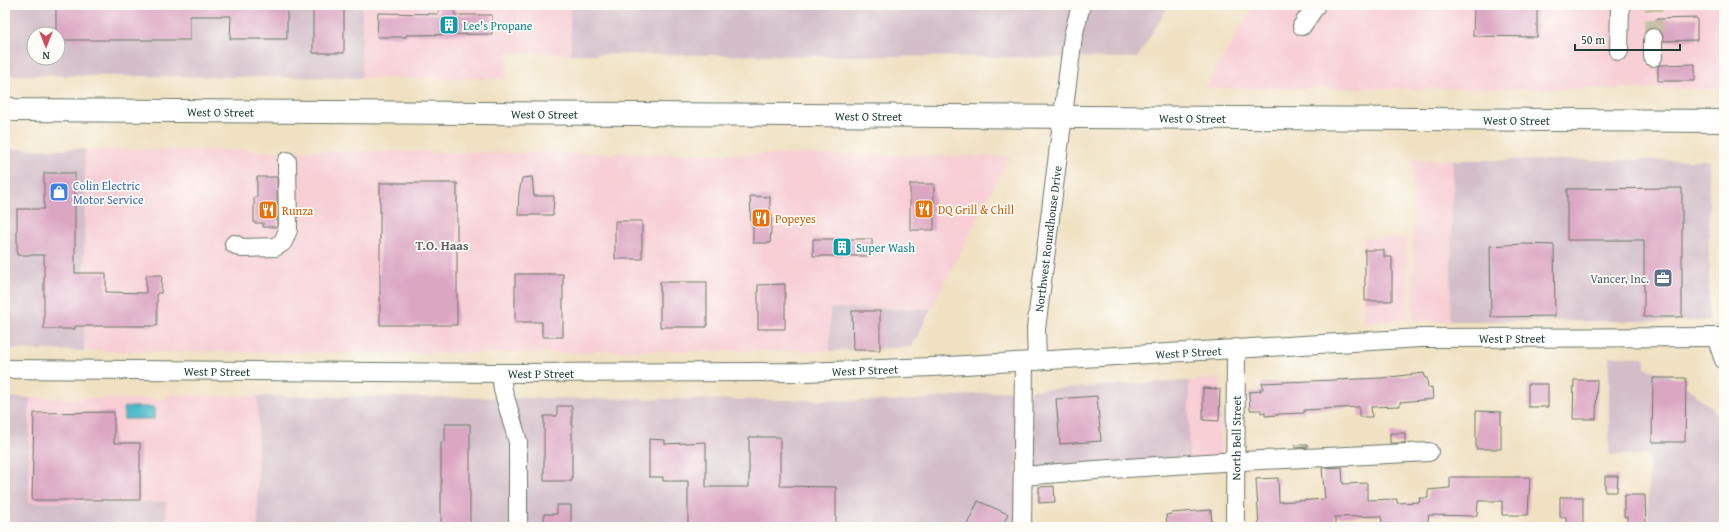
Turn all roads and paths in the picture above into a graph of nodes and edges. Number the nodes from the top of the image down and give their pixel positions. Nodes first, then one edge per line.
1 (1081, 5) edge
2 (1620, 5) edge
3 (1315, 7) dead end
4 (1302, 26) dead end
5 (1653, 38) tunnel mouth
6 (1619, 51) dead end
7 (1653, 57) dead end
8 (8, 110) edge
9 (1062, 117) junction
10 (1724, 121) edge
11 (287, 161) dead end
12 (234, 244) dead end
13 (1720, 337) edge
14 (1236, 348) junction
15 (1724, 360) edge
16 (1031, 361) junction
17 (5, 369) edge
18 (501, 373) junction
19 (1429, 452) dead end
20 (1236, 461) junction
21 (1023, 476) junction
22 (518, 527) edge
23 (1022, 527) edge
24 (1235, 527) edge

1 - 9 street, Northwest Roundhouse Drive
2 - 6 street
3 - 4 street
5 - 7 street
8 - 9 main road, West O Street
9 - 10 main road, West O Street
9 - 16 street, Northwest Roundhouse Drive
11 - 12 street
13 - 14 street, West P Street
13 - 15 street
14 - 16 street, West P Street
14 - 20 street, North Bell Street
16 - 18 street, West P Street
16 - 21 street, Northwest Roundhouse Drive
17 - 18 street, West P Street
18 - 22 street
19 - 20 street
20 - 21 street
20 - 24 street, North Bell Street
21 - 23 street, Northwest Roundhouse Drive

